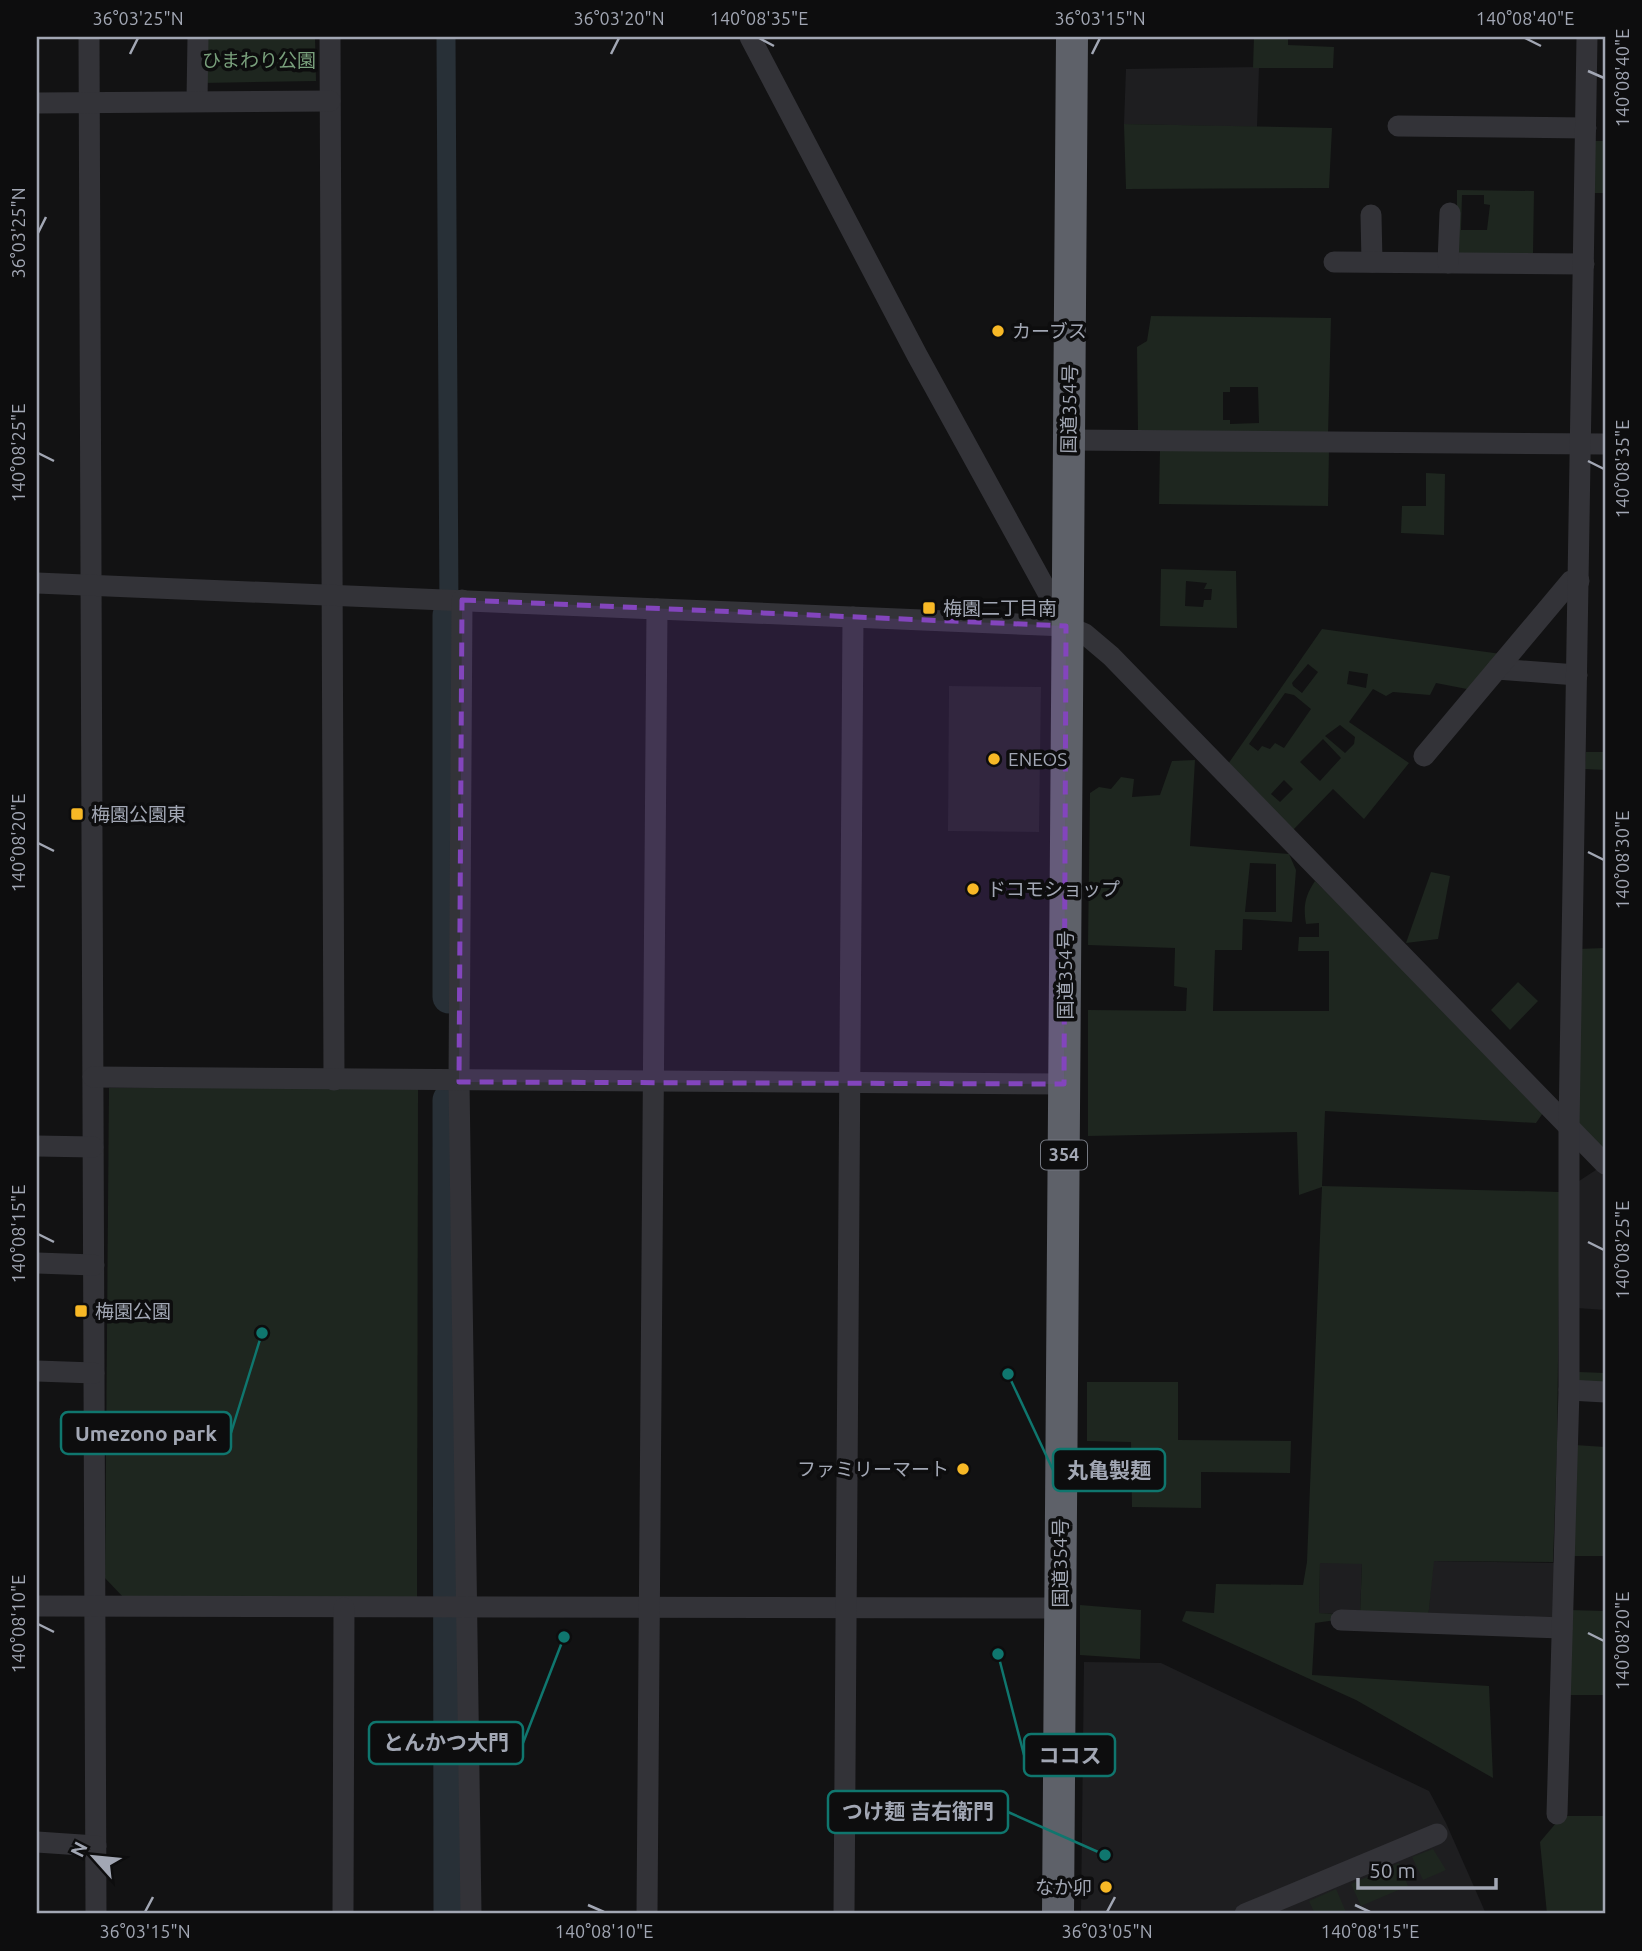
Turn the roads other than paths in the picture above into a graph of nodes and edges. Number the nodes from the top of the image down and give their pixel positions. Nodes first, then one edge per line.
1 (89, 37) edge
2 (198, 37) edge
3 (330, 37) edge
4 (750, 37) edge
5 (1072, 37) edge
6 (1587, 37) edge
7 (197, 100) junction
8 (330, 101) junction
9 (37, 103) edge
10 (89, 103) junction
11 (1398, 126) dead end
12 (1586, 128) junction
13 (1450, 213) dead end
14 (1371, 215) dead end
15 (1334, 262) dead end
16 (1372, 262) junction
17 (1448, 263) junction
18 (1584, 264) junction
19 (1069, 440) junction
20 (1581, 444) junction
21 (1605, 444) edge
22 (1578, 581) junction
23 (37, 583) edge
24 (92, 584) junction
25 (333, 595) junction
26 (453, 600) junction
27 (657, 609) junction
28 (853, 617) junction
29 (1066, 626) junction
30 (1497, 669) junction
31 (1577, 676) junction
32 (1424, 756) dead end
33 (93, 1077) junction
34 (334, 1080) junction
35 (458, 1082) junction
36 (653, 1083) junction
37 (850, 1083) junction
38 (1064, 1084) junction
39 (1569, 1127) junction
40 (37, 1146) edge
41 (93, 1147) junction
42 (1605, 1164) edge
43 (37, 1263) edge
44 (94, 1265) junction
45 (37, 1371) edge
46 (94, 1373) junction
47 (1569, 1390) junction
48 (1605, 1392) edge
49 (37, 1606) edge
50 (95, 1606) junction
51 (648, 1606) junction
52 (467, 1607) junction
53 (846, 1607) junction
54 (344, 1608) junction
55 (1060, 1608) junction
56 (1341, 1620) dead end
57 (1562, 1628) junction
58 (1557, 1814) dead end
59 (1437, 1834) dead end
60 (37, 1842) edge
61 (96, 1846) junction
62 (96, 1914) edge
63 (343, 1914) edge
64 (471, 1914) edge
65 (647, 1914) edge
66 (844, 1914) edge
67 (1058, 1914) edge
68 (1245, 1914) edge

1 - 10 street
2 - 7 street
3 - 8 street
4 - 29 street
5 - 19 highway, 国道354号 / 354
6 - 12 street
7 - 8 street
7 - 10 street
8 - 25 street
9 - 10 street
10 - 24 street
11 - 12 street
12 - 18 street
13 - 17 street
14 - 16 street
15 - 16 street
16 - 17 street
17 - 18 street
18 - 20 street
19 - 20 street
19 - 29 highway, 国道354号 / 354
20 - 21 street
20 - 22 street
22 - 30 street
22 - 31 street
23 - 24 street
24 - 25 street
24 - 33 street
25 - 26 street
25 - 34 street
26 - 27 street
26 - 35 street
27 - 28 street
27 - 36 street
28 - 29 street
28 - 37 street
29 - 38 highway, 国道354号 / 354
29 - 39 street
30 - 31 street
30 - 32 street
31 - 39 street
33 - 34 street
33 - 41 street
34 - 35 street
35 - 36 street
35 - 52 street
36 - 37 street
36 - 51 street
37 - 38 street
37 - 53 street
38 - 55 highway, 国道354号 / 354
39 - 42 street
39 - 47 street
40 - 41 street
41 - 44 street
43 - 44 street
44 - 46 street
45 - 46 street
46 - 50 street
47 - 48 street
47 - 57 street
49 - 50 street
50 - 54 street
50 - 61 street
51 - 52 street
51 - 53 street
51 - 65 street
52 - 54 street
52 - 64 street
53 - 55 street
53 - 66 street
54 - 63 street
55 - 67 highway, 国道354号 / 354
56 - 57 street
57 - 58 street
59 - 68 street
60 - 61 street
61 - 62 street

